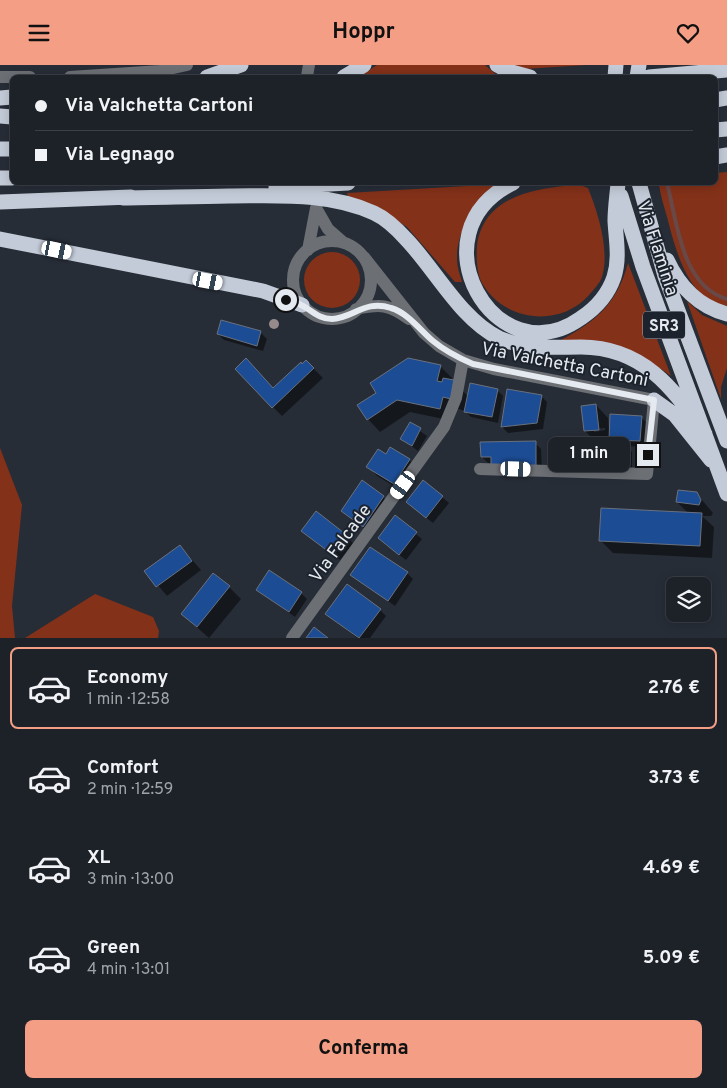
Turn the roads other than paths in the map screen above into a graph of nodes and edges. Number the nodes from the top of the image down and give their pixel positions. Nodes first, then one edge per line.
1 (187, 65) edge
2 (241, 65) edge
3 (364, 65) edge
4 (497, 65) edge
5 (727, 70) edge
6 (100, 75) edge
7 (213, 75) edge
8 (347, 75) edge
9 (524, 75) edge
10 (675, 75) edge
11 (318, 185) edge
12 (510, 185) edge
13 (618, 185) edge
14 (619, 185) edge
15 (639, 185) edge
16 (123, 198) junction
17 (0, 202) edge
18 (646, 213) junction
19 (0, 239) edge
20 (344, 243) junction
21 (308, 250) junction
22 (364, 257) junction
23 (302, 305) junction
24 (356, 309) junction
25 (727, 314) edge
26 (417, 325) junction
27 (463, 360) junction
28 (654, 400) junction
29 (705, 434) junction
30 (727, 441) edge
31 (716, 466) junction
32 (480, 469) dead end
33 (727, 494) edge
34 (292, 638) edge

1 - 6 street
2 - 7 highway
3 - 8 highway
4 - 9 highway
5 - 10 highway
11 - 16 highway
12 - 13 highway
14 - 29 highway, Via Flaminia / SR3
15 - 18 highway, SR3
16 - 17 highway
16 - 29 highway
18 - 25 highway
18 - 30 highway, Via Flaminia / SR3
19 - 23 highway
20 - 21 street
20 - 21 street, Via Valchetta Cartoni
20 - 22 street, Via Valchetta Cartoni
21 - 23 street
22 - 24 street
22 - 26 street, Via Valchetta Cartoni
23 - 24 street
24 - 26 street
26 - 27 street, Via Valchetta Cartoni
27 - 28 street, Via Valchetta Cartoni
27 - 34 street, Via Falcade
28 - 31 highway
28 - 32 street
29 - 31 highway, Via Flaminia / SR3
31 - 33 highway, Via Flaminia / SR3

